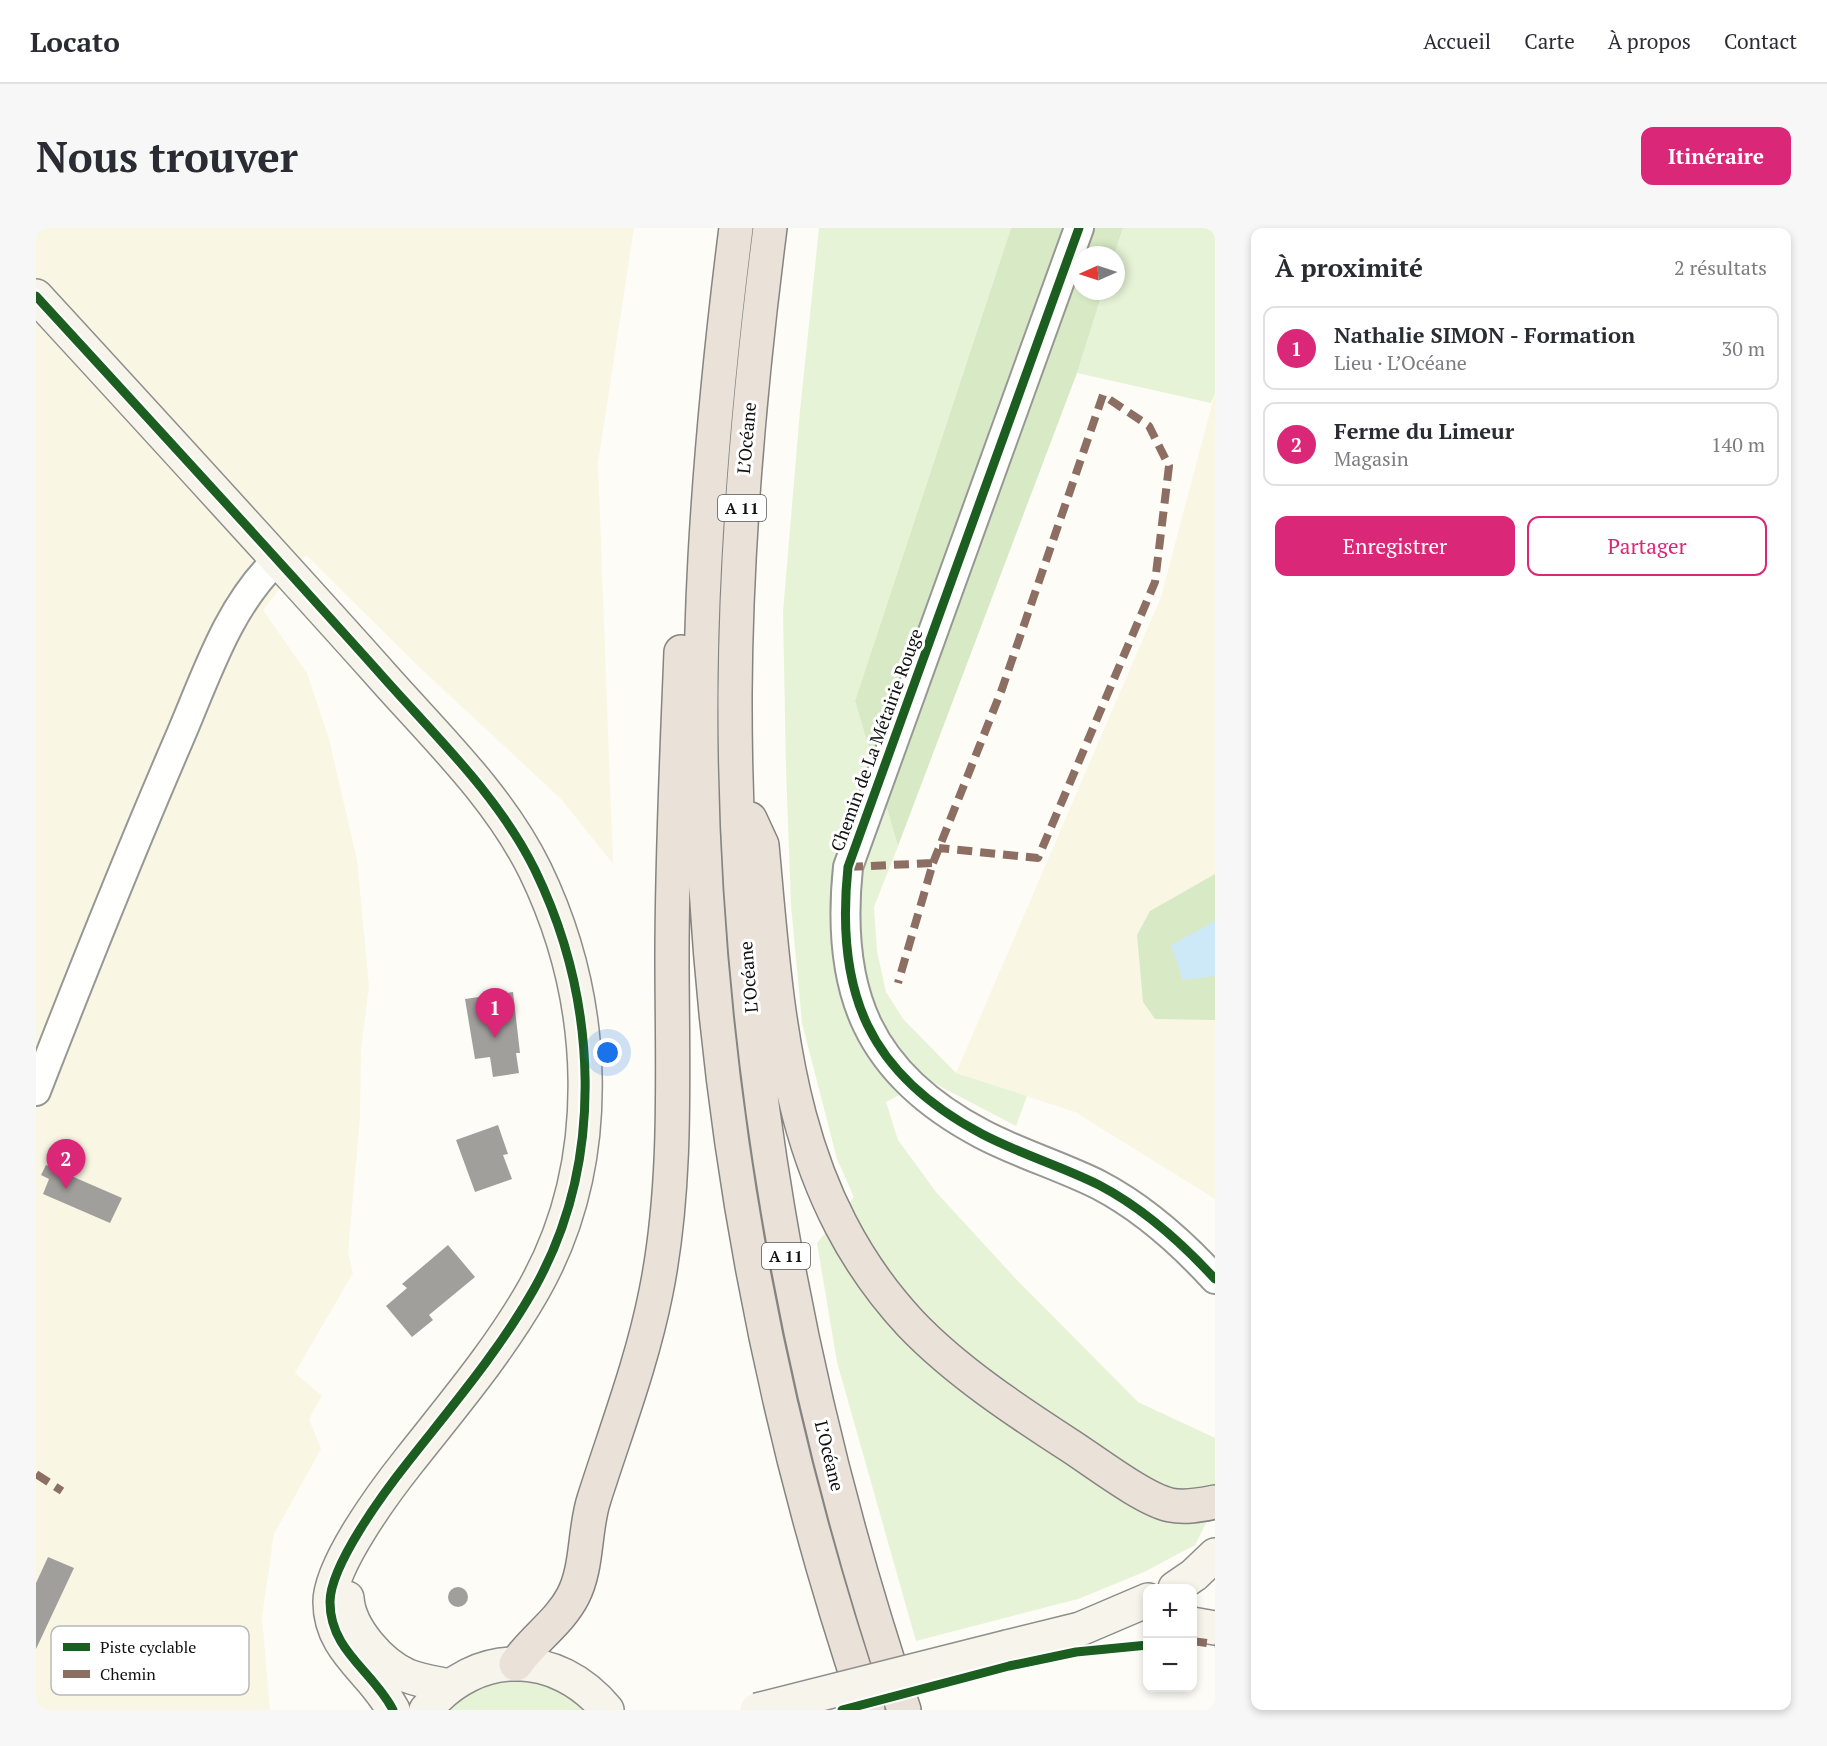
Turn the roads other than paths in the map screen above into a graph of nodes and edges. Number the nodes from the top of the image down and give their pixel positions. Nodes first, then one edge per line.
1 (736, 228) edge
2 (770, 228) edge
3 (1079, 228) edge
4 (36, 297) edge
5 (705, 558) junction
6 (277, 560) junction
7 (737, 789) junction
8 (36, 1091) edge
9 (1215, 1280) edge
10 (1215, 1502) edge
11 (348, 1553) junction
12 (1215, 1555) edge
13 (1181, 1584) edge
14 (1143, 1602) edge
15 (1197, 1625) edge
16 (1143, 1626) edge
17 (1215, 1628) edge
18 (1080, 1629) junction
19 (516, 1664) junction
20 (449, 1686) junction
21 (393, 1710) edge
22 (426, 1710) edge
23 (607, 1710) edge
24 (757, 1710) edge
25 (868, 1710) edge
26 (904, 1710) edge

1 - 5 highway, L’Océane / A 11
2 - 7 highway, L’Océane / A 11
3 - 9 street, Chemin de La Métairie Rouge
4 - 6 street
5 - 19 highway
5 - 25 highway, L’Océane / A 11
6 - 8 street
6 - 11 street
7 - 10 highway
7 - 26 highway, L’Océane / A 11
11 - 20 street
11 - 21 street
12 - 13 street
14 - 18 street
15 - 17 street
16 - 18 street
18 - 24 street, bridge
19 - 20 street
19 - 23 street
20 - 22 street

